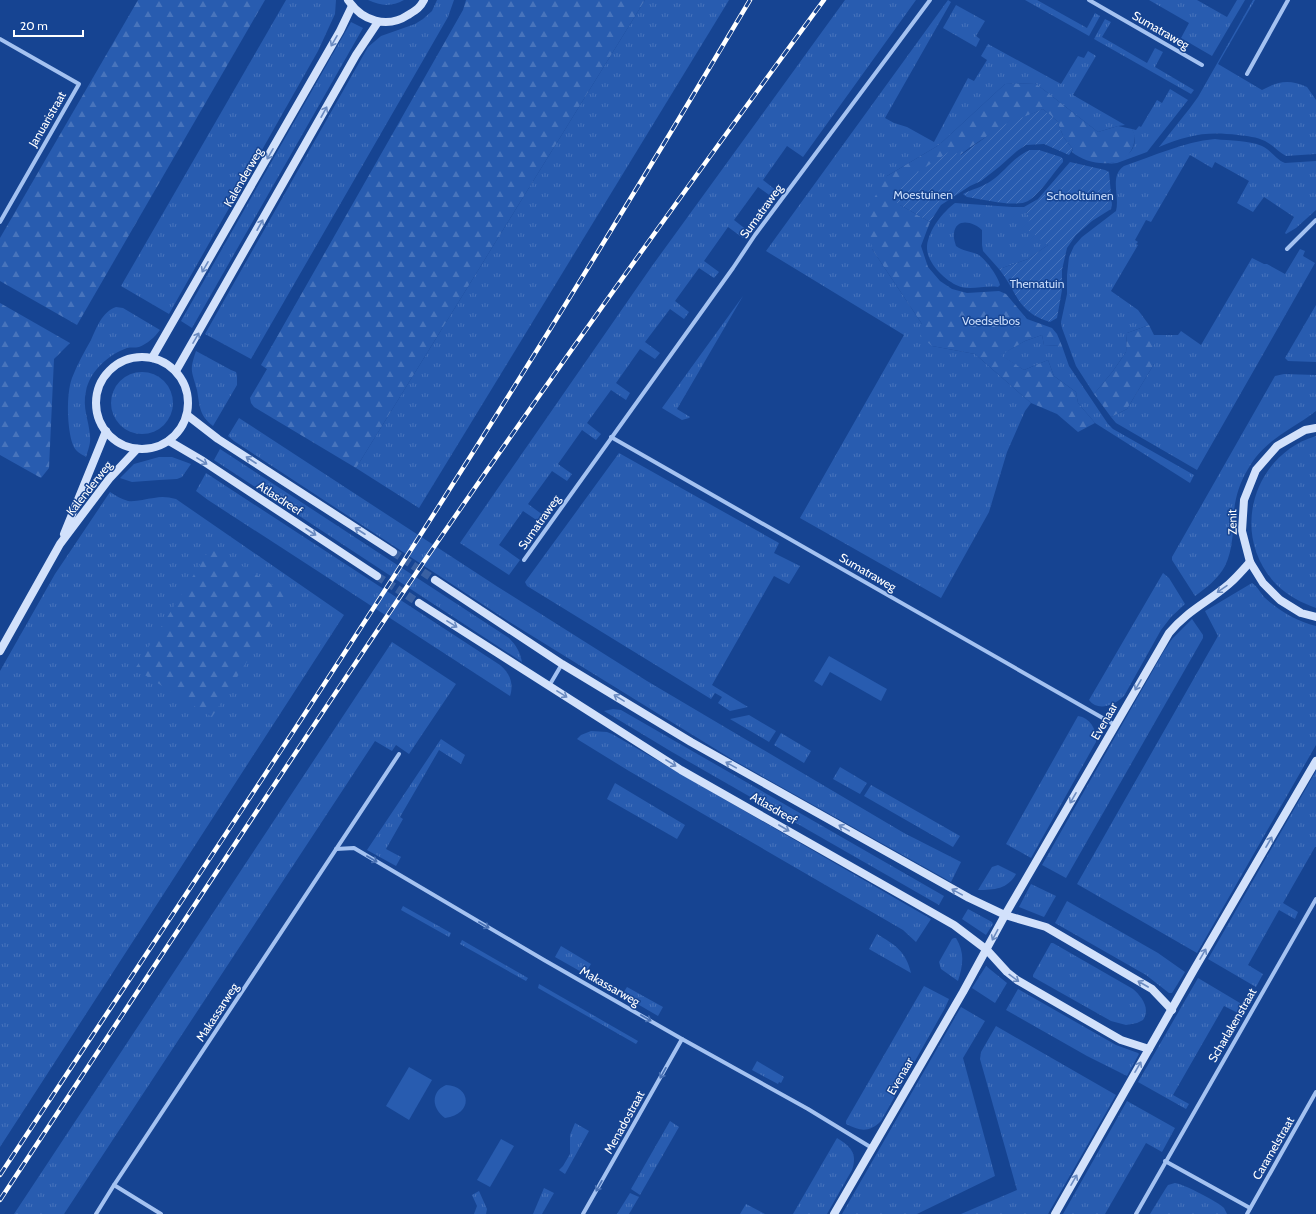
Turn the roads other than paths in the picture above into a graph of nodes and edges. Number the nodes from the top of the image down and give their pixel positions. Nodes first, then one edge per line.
1 (424, 0) edge
2 (930, 0) edge
3 (1089, 0) edge
4 (1288, 0) edge
5 (350, 3) edge
6 (378, 22) junction
7 (0, 39) edge
8 (1202, 65) dead end
9 (1246, 74) dead end
10 (1316, 220) edge
11 (0, 222) edge
12 (1287, 249) dead end
13 (152, 358) junction
14 (176, 371) junction
15 (187, 414) junction
16 (1316, 428) edge
17 (106, 431) junction
18 (612, 437) junction
19 (169, 441) junction
20 (137, 449) junction
21 (60, 544) junction
22 (393, 552) tunnel mouth
23 (524, 560) dead end
24 (1250, 562) junction
25 (377, 576) tunnel mouth
26 (435, 580) tunnel mouth
27 (419, 603) tunnel mouth
28 (1316, 617) edge
29 (0, 651) edge
30 (562, 664) junction
31 (549, 686) junction
32 (1115, 725) junction
33 (399, 754) dead end
34 (1316, 761) edge
35 (336, 849) junction
36 (1316, 899) edge
37 (1005, 915) junction
38 (987, 950) junction
39 (1172, 1010) junction
40 (682, 1039) junction
41 (1149, 1049) junction
42 (1316, 1092) edge
43 (872, 1148) junction
44 (1165, 1161) junction
45 (114, 1185) junction
46 (1250, 1208) junction
47 (96, 1214) edge
48 (161, 1214) edge
49 (583, 1214) edge
50 (834, 1214) edge
51 (1055, 1214) edge
52 (1136, 1214) edge
53 (1247, 1214) edge

1 - 6 main road
2 - 18 street, Sumatraweg
3 - 8 street, Sumatraweg
4 - 9 street
5 - 6 main road
5 -> 13 main road, Kalenderweg
14 -> 6 main road
7 - 11 street, Januaristraat
10 - 12 street
13 - 14 main road
13 - 17 main road
14 - 15 main road
15 - 19 main road
22 -> 15 main road, Atlasdreef
16 - 24 main road, Zenit
17 - 20 main road
17 - 21 main road, Kalenderweg
18 - 23 street, Sumatraweg
18 - 32 street, Sumatraweg
19 - 20 main road
19 -> 25 main road, Atlasdreef
20 - 21 main road, Kalenderweg
21 - 29 main road, Kalenderweg
24 - 28 main road, Zenit
24 -> 32 main road, Evenaar
26 - 30 main road, Atlasdreef
27 -> 31 main road, Atlasdreef
30 - 31 street
37 -> 30 main road, Atlasdreef
31 -> 38 main road, Atlasdreef
32 -> 37 main road, Evenaar
33 - 35 street, Makassarweg
39 -> 34 main road
35 -> 40 street, Makassarweg
35 - 45 street, Makassarweg
36 - 44 street, Scharlakenstraat
37 -> 38 main road, Evenaar
39 -> 37 main road
38 -> 41 main road
38 - 43 main road, Evenaar
39 - 41 main road
40 - 43 street, Makassarweg
40 -> 49 street, Menadostraat
51 -> 41 main road
42 - 46 street, Caramelstraat
43 - 50 main road, Evenaar
44 - 46 street
44 - 52 street, Scharlakenstraat
45 - 47 street, Makassarweg
45 - 48 street
46 - 53 street, Caramelstraat

